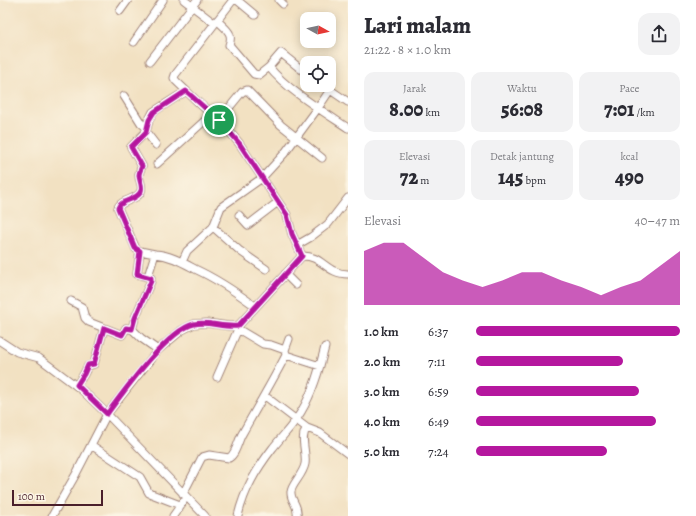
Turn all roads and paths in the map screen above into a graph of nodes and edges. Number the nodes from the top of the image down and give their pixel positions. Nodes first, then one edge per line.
1 (128, 0) edge
2 (163, 0) edge
3 (184, 0) edge
4 (197, 0) edge
5 (233, 0) edge
6 (237, 0) edge
7 (192, 6) junction
8 (120, 11) dead end
9 (255, 15) dead end
10 (215, 22) junction
11 (134, 42) dead end
12 (150, 61) dead end
13 (269, 67) junction
14 (300, 68) edge
15 (186, 91) junction
16 (329, 92) edge
17 (333, 92) edge
18 (124, 96) dead end
19 (348, 102) edge
20 (318, 108) junction
21 (212, 114) junction
22 (219, 120) junction
23 (348, 128) edge
24 (147, 130) junction
25 (296, 138) junction
26 (156, 145) dead end
27 (322, 158) dead end
28 (157, 164) dead end
29 (262, 178) junction
30 (347, 201) edge
31 (278, 202) junction
32 (239, 215) dead end
33 (213, 227) junction
34 (297, 245) junction
35 (140, 251) junction
36 (155, 254) junction
37 (302, 256) junction
38 (182, 262) junction
39 (266, 269) dead end
40 (348, 273) edge
41 (285, 274) junction
42 (151, 278) junction
43 (296, 285) dead end
44 (71, 301) dead end
45 (255, 306) junction
46 (104, 328) junction
47 (238, 328) junction
48 (132, 329) junction
49 (289, 339) dead end
50 (0, 341) edge
51 (325, 347) dead end
52 (158, 350) junction
53 (286, 353) junction
54 (320, 366) junction
55 (217, 377) dead end
56 (77, 385) junction
57 (265, 396) junction
58 (107, 414) junction
59 (297, 418) junction
60 (307, 428) junction
61 (91, 445) junction
62 (348, 454) edge
63 (185, 496) junction
64 (180, 504) junction
65 (52, 516) edge
66 (173, 516) edge
67 (205, 516) edge
68 (238, 516) edge
69 (298, 516) edge

1 - 8 street
2 - 11 street
3 - 7 street
4 - 7 street
5 - 10 street
6 - 9 street
7 - 10 street
7 - 12 street
10 - 13 street
10 - 15 street
13 - 14 street
13 - 20 street
15 - 21 street
15 - 24 street
16 - 20 street
17 - 19 street
18 - 24 street
20 - 23 street
20 - 25 street
21 - 22 street
21 - 28 street
22 - 25 street
22 - 29 street
24 - 26 street
24 - 35 street
25 - 27 street
25 - 29 street
29 - 31 street
29 - 33 street
30 - 34 street
31 - 32 street
31 - 34 street
33 - 38 street
33 - 39 street
34 - 37 street
35 - 36 street
35 - 42 street
36 - 38 street
36 - 42 street
37 - 40 street
37 - 41 street
38 - 45 street
41 - 43 street
41 - 45 street
42 - 48 street
44 - 46 street
45 - 47 street
46 - 48 street
46 - 56 street
47 - 52 street
47 - 53 street
47 - 55 street
48 - 52 street
49 - 53 street
50 - 56 street
51 - 54 street
52 - 58 street
53 - 54 street
53 - 57 street
54 - 59 street
56 - 58 street
57 - 59 street
57 - 63 street
58 - 61 street
58 - 63 street
59 - 60 street
59 - 68 street
60 - 62 street
60 - 69 street
61 - 64 street
61 - 65 street
63 - 64 street
63 - 67 street
64 - 66 street

